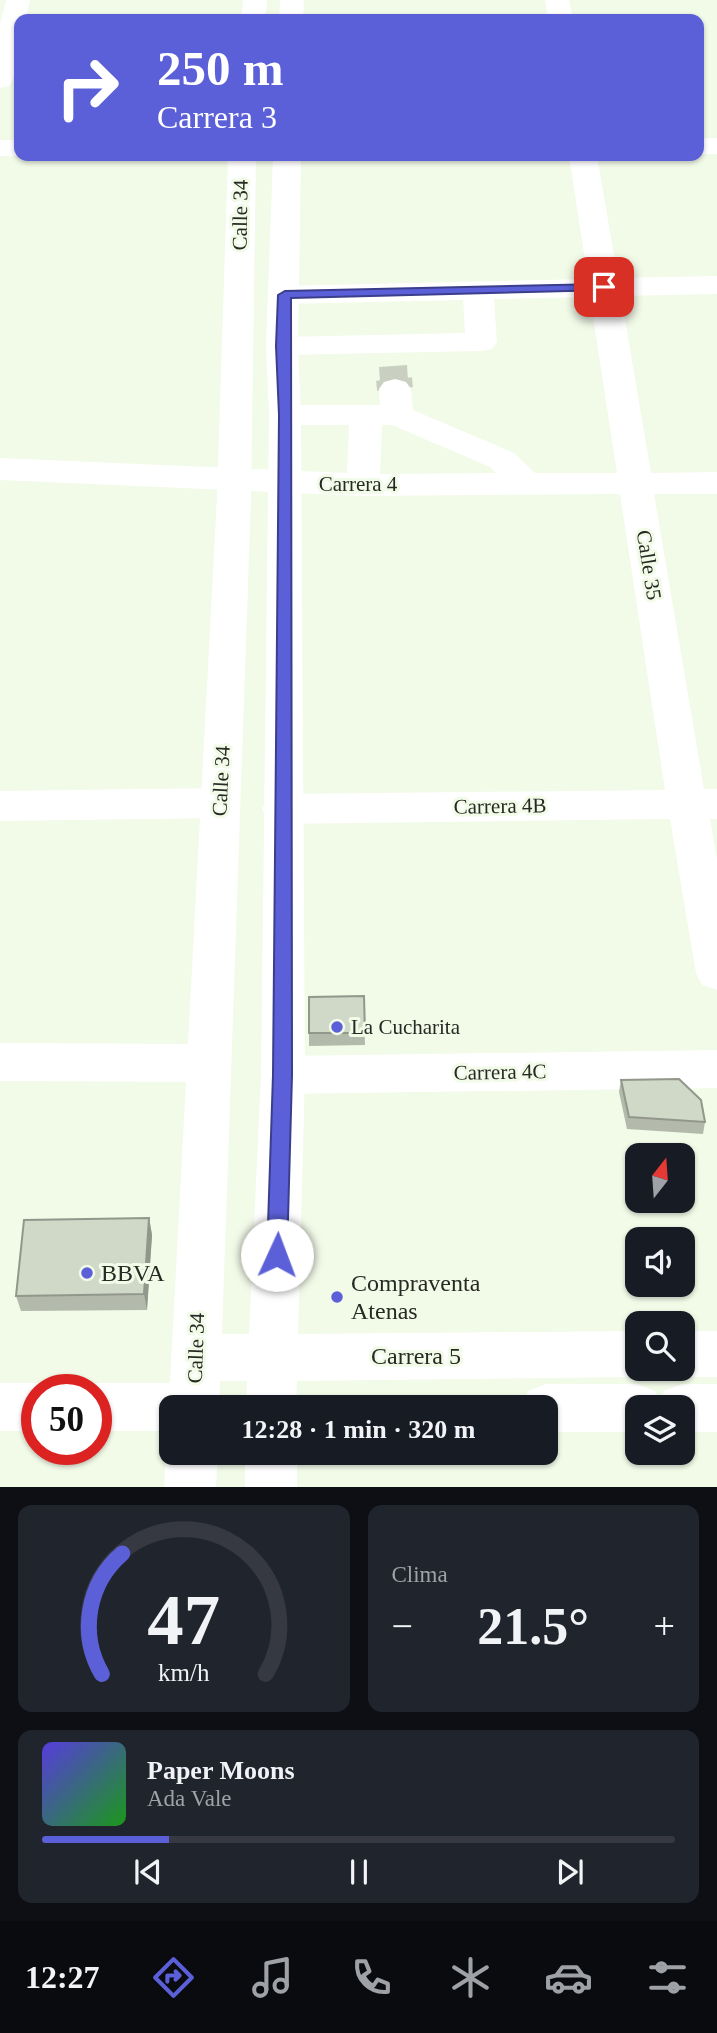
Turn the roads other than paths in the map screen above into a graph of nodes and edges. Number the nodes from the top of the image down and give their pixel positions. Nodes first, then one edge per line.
1 (14, 18) edge
2 (0, 80) edge
3 (242, 161) edge
4 (287, 161) edge
5 (584, 161) edge
6 (717, 285) edge
7 (604, 287) junction
8 (478, 290) junction
9 (285, 295) junction
10 (294, 346) junction
11 (388, 386) junction
12 (297, 415) junction
13 (0, 469) edge
14 (234, 481) junction
15 (524, 482) junction
16 (284, 483) junction
17 (636, 483) junction
18 (717, 483) edge
19 (363, 485) junction
20 (220, 803) junction
21 (702, 804) edge
22 (0, 806) edge
23 (282, 809) junction
24 (717, 974) edge
25 (0, 1062) edge
26 (209, 1063) junction
27 (717, 1069) edge
28 (283, 1075) junction
29 (625, 1354) edge
30 (695, 1354) edge
31 (717, 1354) edge
32 (273, 1357) junction
33 (195, 1358) junction
34 (194, 1395) edge
35 (271, 1395) edge
36 (0, 1407) edge
37 (21, 1407) edge
38 (112, 1407) edge
39 (159, 1407) edge
40 (558, 1408) edge
41 (625, 1408) edge
42 (695, 1408) edge
43 (717, 1408) edge
44 (191, 1465) edge
45 (271, 1465) edge
46 (190, 1487) edge
47 (271, 1487) edge

1 - 2 main road
3 - 14 main road, Calle 34
4 - 9 main road
5 - 7 main road, Calle 35
6 - 7 main road
7 - 8 main road
7 - 17 main road, Calle 35
8 - 9 main road
8 - 11 main road
9 - 10 main road
10 - 11 main road
10 - 12 main road
11 - 12 main road
11 - 15 main road
11 - 19 main road
12 - 16 main road
13 - 14 main road, Carrera 4
14 - 16 main road, Carrera 4
14 - 20 main road, Calle 34
15 - 17 main road, Carrera 4
15 - 19 main road, Carrera 4
16 - 19 main road, Carrera 4
16 - 23 main road
17 - 18 main road, Carrera 4
17 - 21 main road, Calle 35
20 - 22 main road
20 - 26 main road, Calle 34
21 - 23 main road, Carrera 4B
21 - 24 main road, Calle 35
23 - 28 main road
25 - 26 main road
26 - 33 main road, Calle 34
27 - 28 main road, Carrera 4C
28 - 32 main road
29 - 32 main road, Carrera 5
30 - 31 main road
32 - 33 main road, Carrera 5
32 - 35 main road
33 - 34 main road, Calle 34
36 - 37 main road
38 - 39 main road
40 - 41 main road
42 - 43 main road
44 - 46 main road
45 - 47 main road

